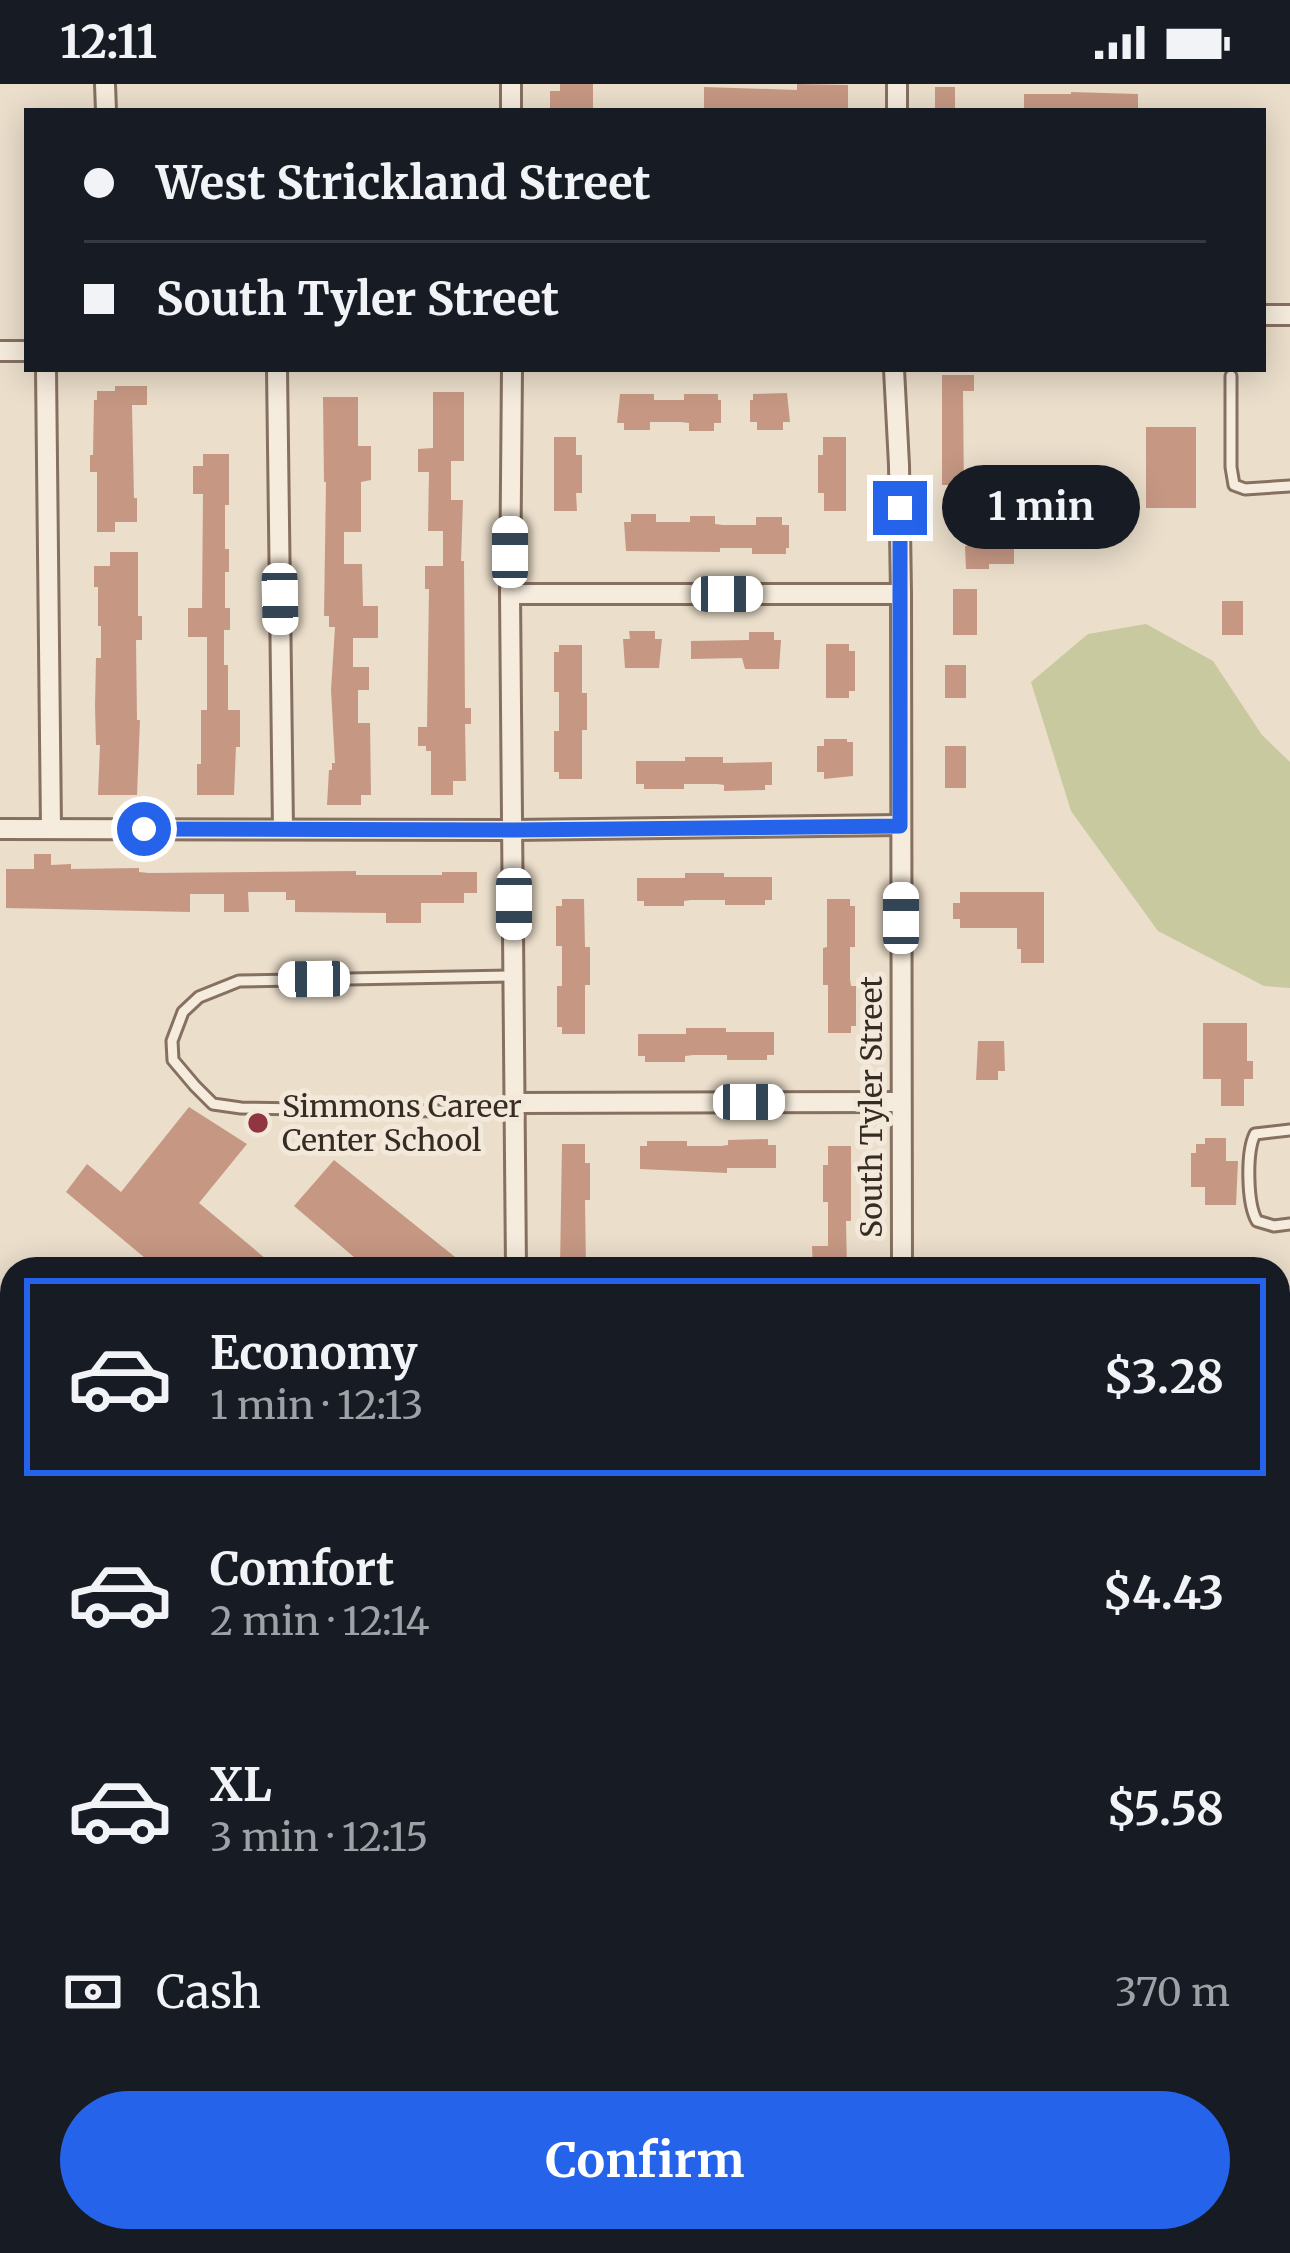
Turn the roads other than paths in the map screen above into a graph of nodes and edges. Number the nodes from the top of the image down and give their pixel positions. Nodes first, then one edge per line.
1 (46, 372) edge
2 (277, 372) edge
3 (512, 372) edge
4 (894, 372) edge
5 (1231, 376) dead end
6 (1290, 487) edge
7 (510, 594) junction
8 (901, 594) junction
9 (900, 826) junction
10 (51, 828) junction
11 (0, 829) edge
12 (283, 829) junction
13 (514, 830) junction
14 (514, 976) junction
15 (901, 1102) junction
16 (515, 1107) junction
17 (1290, 1130) edge
18 (1290, 1224) edge
19 (516, 1257) edge
20 (902, 1257) edge

1 - 10 street
2 - 12 street
3 - 7 street
4 - 8 street, South Tyler Street
5 - 6 lane
7 - 8 street
7 - 13 street
8 - 9 street, South Tyler Street
9 - 13 street
9 - 15 street, South Tyler Street
10 - 11 street
10 - 12 street
12 - 13 street
13 - 14 street
14 - 16 street
14 - 16 lane
15 - 16 street
15 - 20 street, South Tyler Street
16 - 19 street
17 - 18 lane

